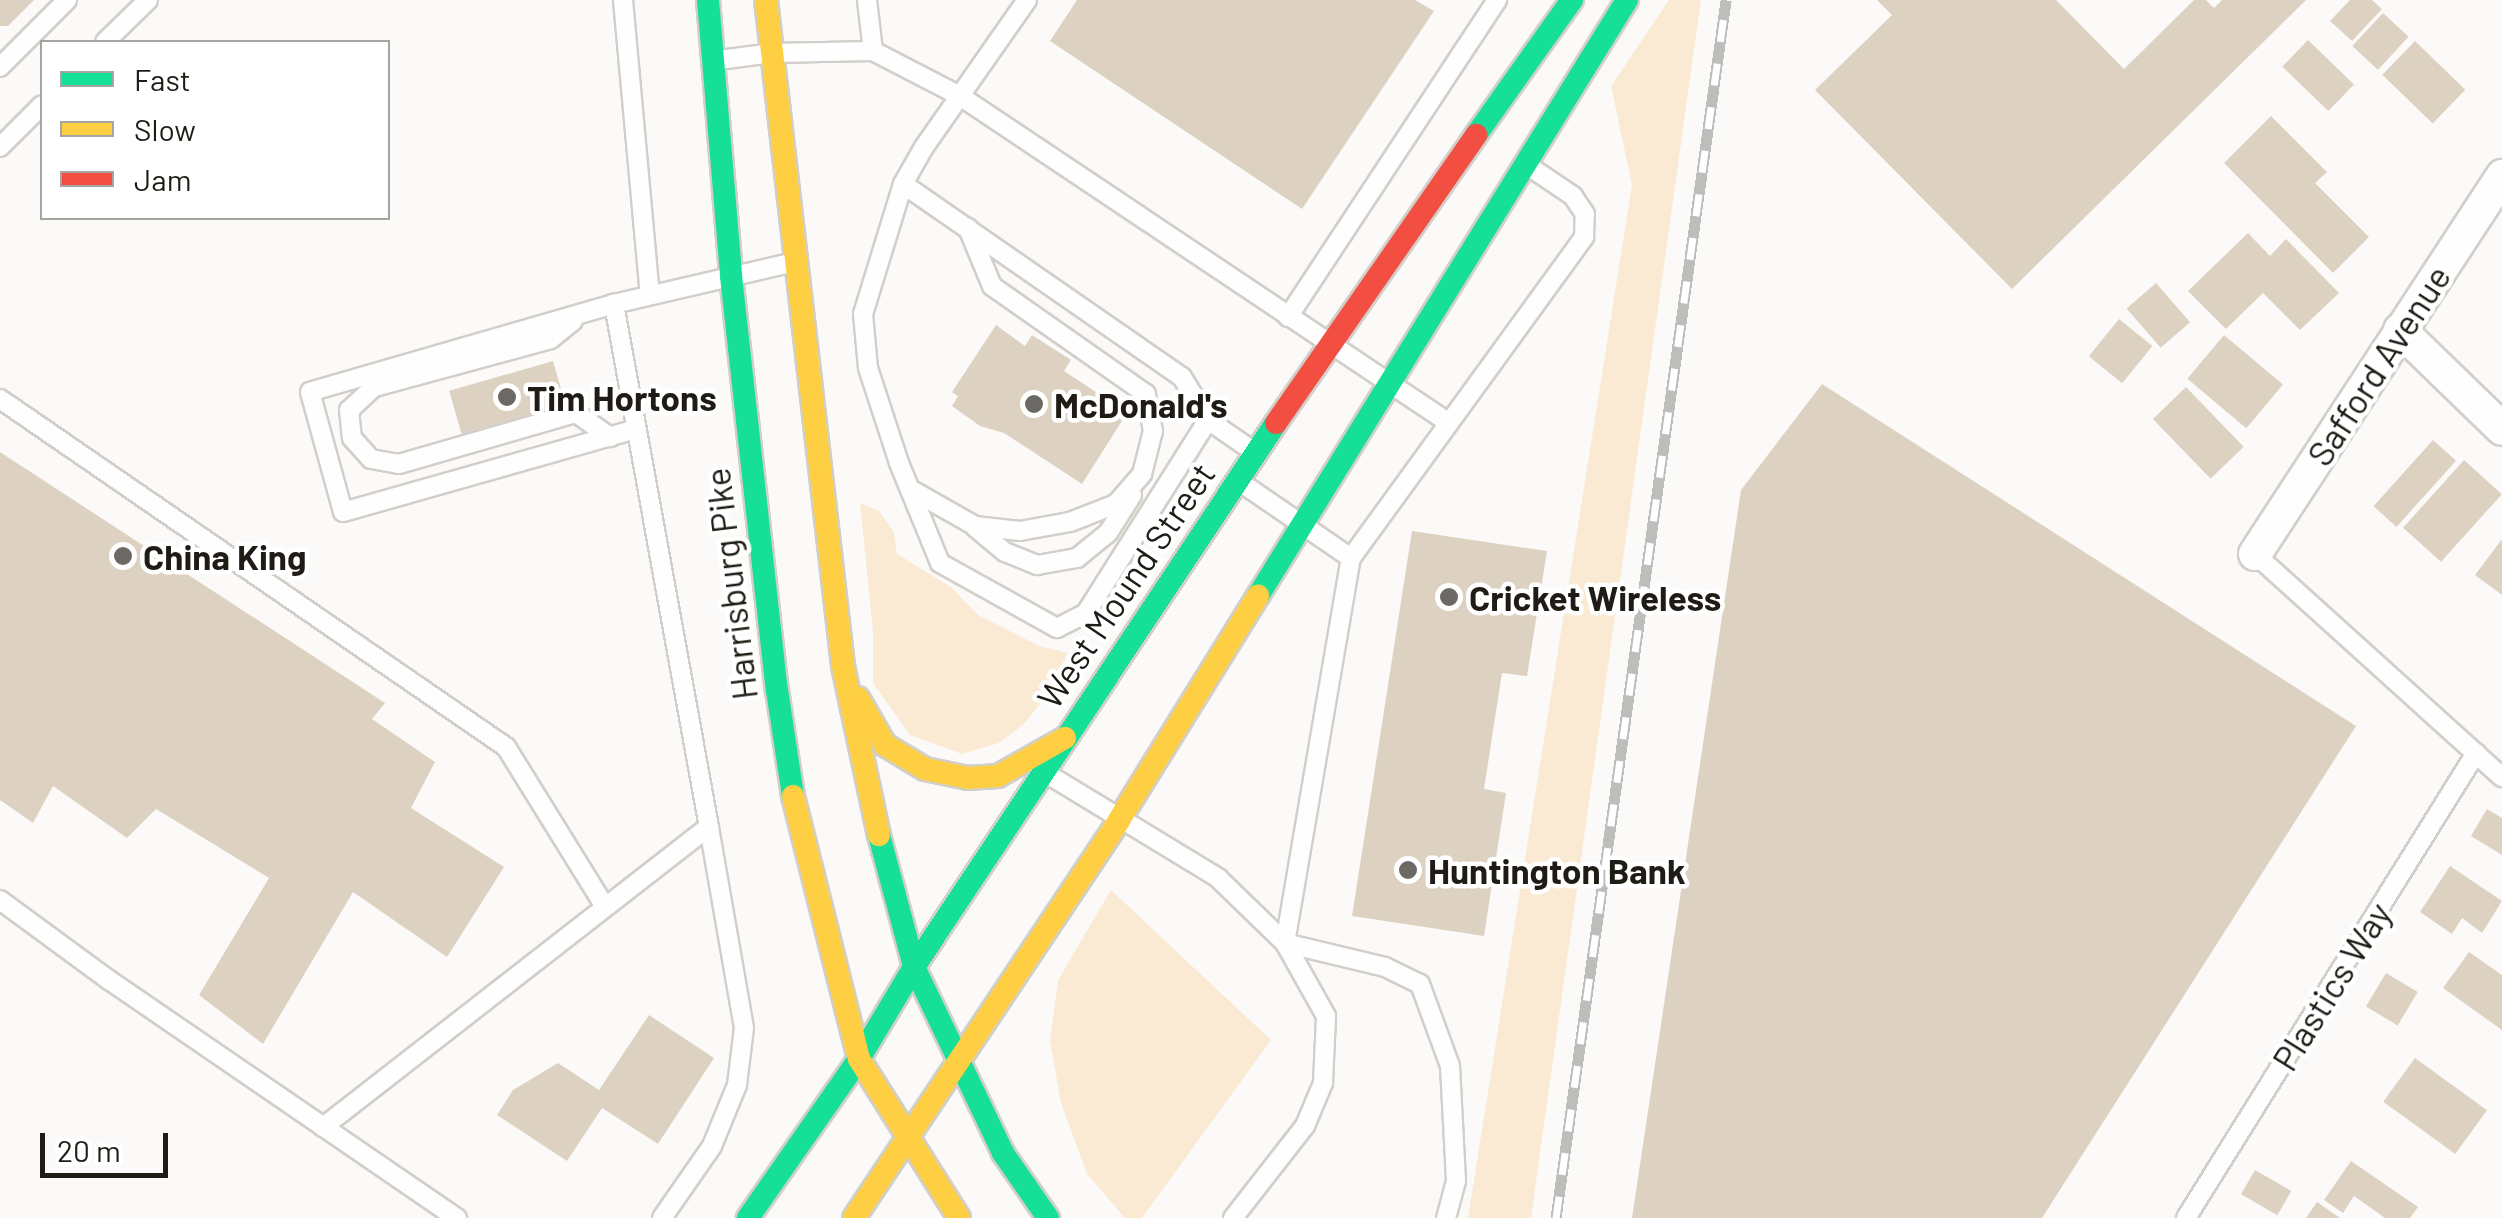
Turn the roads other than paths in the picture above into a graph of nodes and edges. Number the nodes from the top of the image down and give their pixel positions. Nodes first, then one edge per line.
1 (67, 0) edge
2 (148, 0) edge
3 (623, 0) edge
4 (708, 0) edge
5 (766, 0) edge
6 (866, 0) edge
7 (1026, 0) edge
8 (1497, 0) edge
9 (1572, 0) edge
10 (1627, 0) edge
11 (107, 40) edge
12 (872, 51) junction
13 (772, 53) junction
14 (713, 60) junction
15 (0, 68) edge
16 (960, 96) junction
17 (40, 107) edge
18 (0, 147) edge
19 (1527, 165) junction
20 (2502, 176) edge
21 (903, 184) junction
22 (968, 228) junction
23 (798, 261) junction
24 (731, 276) junction
25 (650, 294) junction
26 (614, 304) junction
27 (582, 314) junction
28 (1288, 317) junction
29 (2400, 330) junction
30 (1328, 342) junction
31 (1390, 383) junction
32 (0, 400) edge
33 (1208, 420) junction
34 (1449, 423) junction
35 (2502, 428) edge
36 (637, 429) junction
37 (610, 437) junction
38 (1255, 453) junction
39 (1142, 474) junction
40 (1237, 481) junction
41 (910, 490) junction
42 (1304, 523) junction
43 (975, 526) junction
44 (2255, 554) joint
45 (1352, 558) junction
46 (844, 666) junction
47 (1066, 738) junction
48 (2476, 753) junction
49 (1043, 772) junction
50 (2502, 777) edge
51 (1120, 820) junction
52 (709, 827) junction
53 (0, 900) edge
54 (604, 906) junction
55 (1285, 944) junction
56 (914, 967) junction
57 (960, 1056) junction
58 (859, 1059) junction
59 (323, 1127) junction
60 (906, 1139) junction
61 (457, 1218) edge
62 (662, 1218) edge
63 (748, 1218) edge
64 (854, 1218) edge
65 (960, 1218) edge
66 (1048, 1218) edge
67 (1234, 1218) edge
68 (1446, 1218) edge
69 (2186, 1218) edge

1 - 15 lane
2 - 11 lane
3 - 25 lane
4 - 14 main road, Harrisburg Pike
5 - 13 main road
6 - 12 lane
7 - 16 lane
8 - 28 lane
9 - 30 main road, West Mound Street
10 - 19 main road
12 - 13 lane
12 - 16 lane
13 - 14 lane
13 - 23 main road
14 - 24 main road, Harrisburg Pike
16 - 21 lane
16 - 28 lane
17 - 18 lane
19 - 31 main road
19 - 34 lane
20 - 29 street, Safford Avenue
21 - 22 lane
21 - 41 lane
22 - 33 lane
22 - 39 lane
23 - 24 lane
23 - 46 main road
24 - 25 lane
24 - 58 main road, Harrisburg Pike
25 - 26 lane
26 - 27 lane
26 - 36 lane
27 - 37 lane
27 - 37 lane
28 - 30 lane
29 - 35 street
29 - 44 street, Safford Avenue
30 - 31 lane
30 - 38 main road, West Mound Street
31 - 34 lane
31 - 42 main road
32 - 54 lane
33 - 38 lane
33 - 41 lane
34 - 45 lane
36 - 37 lane
36 - 52 lane
38 - 40 main road, West Mound Street
39 - 43 lane
39 - 43 lane
40 - 42 lane
40 - 47 main road, West Mound Street
41 - 43 lane
42 - 45 lane
42 - 51 main road
44 - 48 lane
45 - 55 lane
46 - 47 main road
46 - 56 main road
47 - 49 main road, West Mound Street
48 - 50 lane
48 - 69 lane, Plastics Way
49 - 51 lane
49 - 56 main road, West Mound Street
51 - 55 lane
51 - 57 main road
52 - 54 lane
52 - 62 lane
53 - 59 lane
54 - 59 lane
55 - 67 lane
55 - 68 lane
56 - 57 main road
56 - 58 main road, West Mound Street
57 - 60 main road
57 - 66 main road
58 - 60 main road, Harrisburg Pike
58 - 63 main road, West Mound Street
59 - 61 lane
60 - 64 main road
60 - 65 main road, Harrisburg Pike

